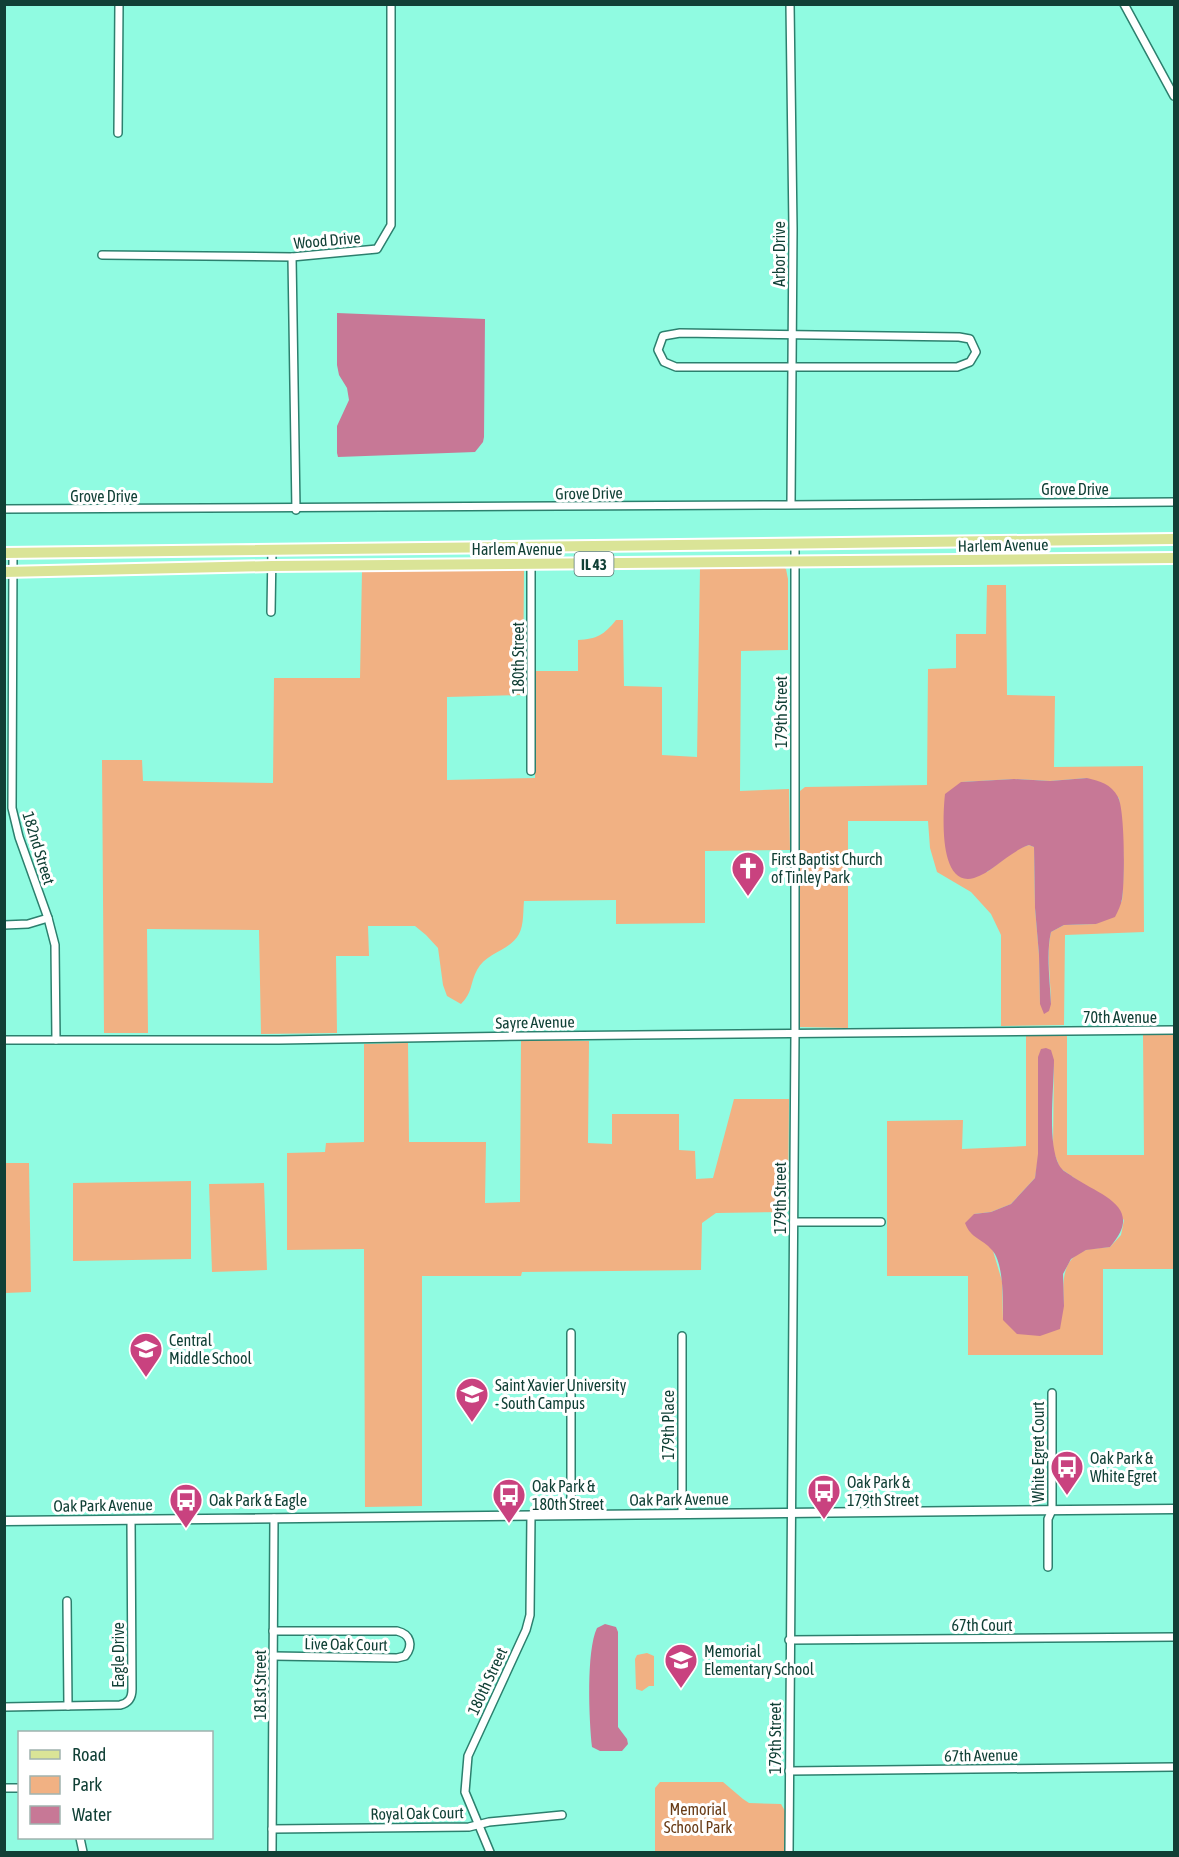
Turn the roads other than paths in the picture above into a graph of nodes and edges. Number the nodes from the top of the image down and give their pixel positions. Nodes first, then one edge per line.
1 (119, 4) edge
2 (391, 4) edge
3 (790, 4) edge
4 (1124, 4) edge
5 (1174, 96) edge
6 (118, 133) dead end
7 (102, 255) dead end
8 (292, 257) junction
9 (792, 334) junction
10 (791, 368) junction
11 (1174, 502) edge
12 (791, 504) junction
13 (4, 509) edge
14 (296, 510) junction
15 (1174, 539) edge
16 (1049, 540) junction
17 (795, 543) junction
18 (531, 546) junction
19 (272, 550) junction
20 (9, 553) edge
21 (1174, 558) edge
22 (1049, 559) junction
23 (795, 561) junction
24 (531, 564) junction
25 (272, 566) junction
26 (9, 572) edge
27 (271, 612) dead end
28 (8, 683) edge
29 (8, 754) edge
30 (531, 771) dead end
31 (48, 918) junction
32 (4, 925) edge
33 (1065, 1030) joint
34 (1174, 1030) edge
35 (795, 1034) junction
36 (4, 1040) edge
37 (56, 1040) junction
38 (794, 1222) junction
39 (881, 1222) dead end
40 (571, 1334) dead end
41 (682, 1336) dead end
42 (1052, 1393) dead end
43 (1174, 1509) edge
44 (1052, 1510) junction
45 (791, 1513) junction
46 (682, 1514) junction
47 (531, 1515) junction
48 (571, 1515) junction
49 (274, 1518) junction
50 (131, 1520) junction
51 (4, 1521) edge
52 (1048, 1567) dead end
53 (67, 1601) dead end
54 (273, 1631) junction
55 (1174, 1637) edge
56 (789, 1640) junction
57 (273, 1656) junction
58 (68, 1706) junction
59 (4, 1707) edge
60 (1174, 1767) edge
61 (789, 1771) junction
62 (562, 1815) dead end
63 (478, 1824) junction
64 (272, 1829) junction
65 (272, 1852) edge
66 (490, 1852) edge
67 (789, 1852) edge

1 - 6 street
2 - 8 street, Wood Drive
3 - 9 street, Arbor Drive
4 - 5 street
7 - 8 street, Wood Drive
8 - 14 street
9 - 10 street, Arbor Drive
9 - 10 street
9 - 10 street
10 - 12 street, Arbor Drive
11 - 12 street, Grove Drive
12 - 14 street, Grove Drive
13 - 14 street, Grove Drive
15 - 16 main road, Harlem Avenue / IL 43
16 - 17 main road, Harlem Avenue / IL 43
16 - 22 main road
17 - 18 main road, Harlem Avenue / IL 43
17 - 23 street, 179th Street
18 - 19 main road, Harlem Avenue / IL 43
18 - 24 street, 180th Street
19 - 20 main road, Harlem Avenue / IL 43
19 - 25 street
20 - 26 street, 182nd Street
21 - 22 main road, Harlem Avenue / IL 43
22 - 23 main road, Harlem Avenue / IL 43
23 - 24 main road, Harlem Avenue / IL 43
23 - 35 street, 179th Street
24 - 25 main road, Harlem Avenue / IL 43
24 - 30 street, 180th Street
25 - 26 main road, Harlem Avenue / IL 43
25 - 27 street
26 - 28 street, 182nd Street
28 - 29 street, 182nd Street
29 - 31 street, 182nd Street
31 - 32 street
31 - 37 street, 182nd Street
33 - 34 street, 70th Avenue
33 - 35 street, Sayre Avenue
35 - 37 street, Sayre Avenue
35 - 38 street, 179th Street
36 - 37 street, Sayre Avenue
38 - 39 street
38 - 45 street, 179th Street
40 - 48 street
41 - 46 street, 179th Place
42 - 44 street, White Egret Court
43 - 44 street, Oak Park Avenue
44 - 45 street, Oak Park Avenue
44 - 52 street, White Egret Court
45 - 46 street, Oak Park Avenue
45 - 56 street, 179th Street
46 - 48 street, Oak Park Avenue
47 - 48 street, Oak Park Avenue
47 - 49 street, Oak Park Avenue
47 - 63 street, 180th Street
49 - 50 street, Oak Park Avenue
49 - 54 street, 181st Street
50 - 51 street, Oak Park Avenue
50 - 58 street, Eagle Drive
53 - 58 street
54 - 57 street, 181st Street
54 - 57 street, Live Oak Court
55 - 56 street, 67th Court
56 - 61 street, 179th Street
57 - 64 street, 181st Street
58 - 59 street, Eagle Drive
60 - 61 street, 67th Avenue
61 - 67 street, 179th Street
62 - 63 street, Royal Oak Court
63 - 64 street, Royal Oak Court
63 - 66 street, 180th Street
64 - 65 street, 181st Street

